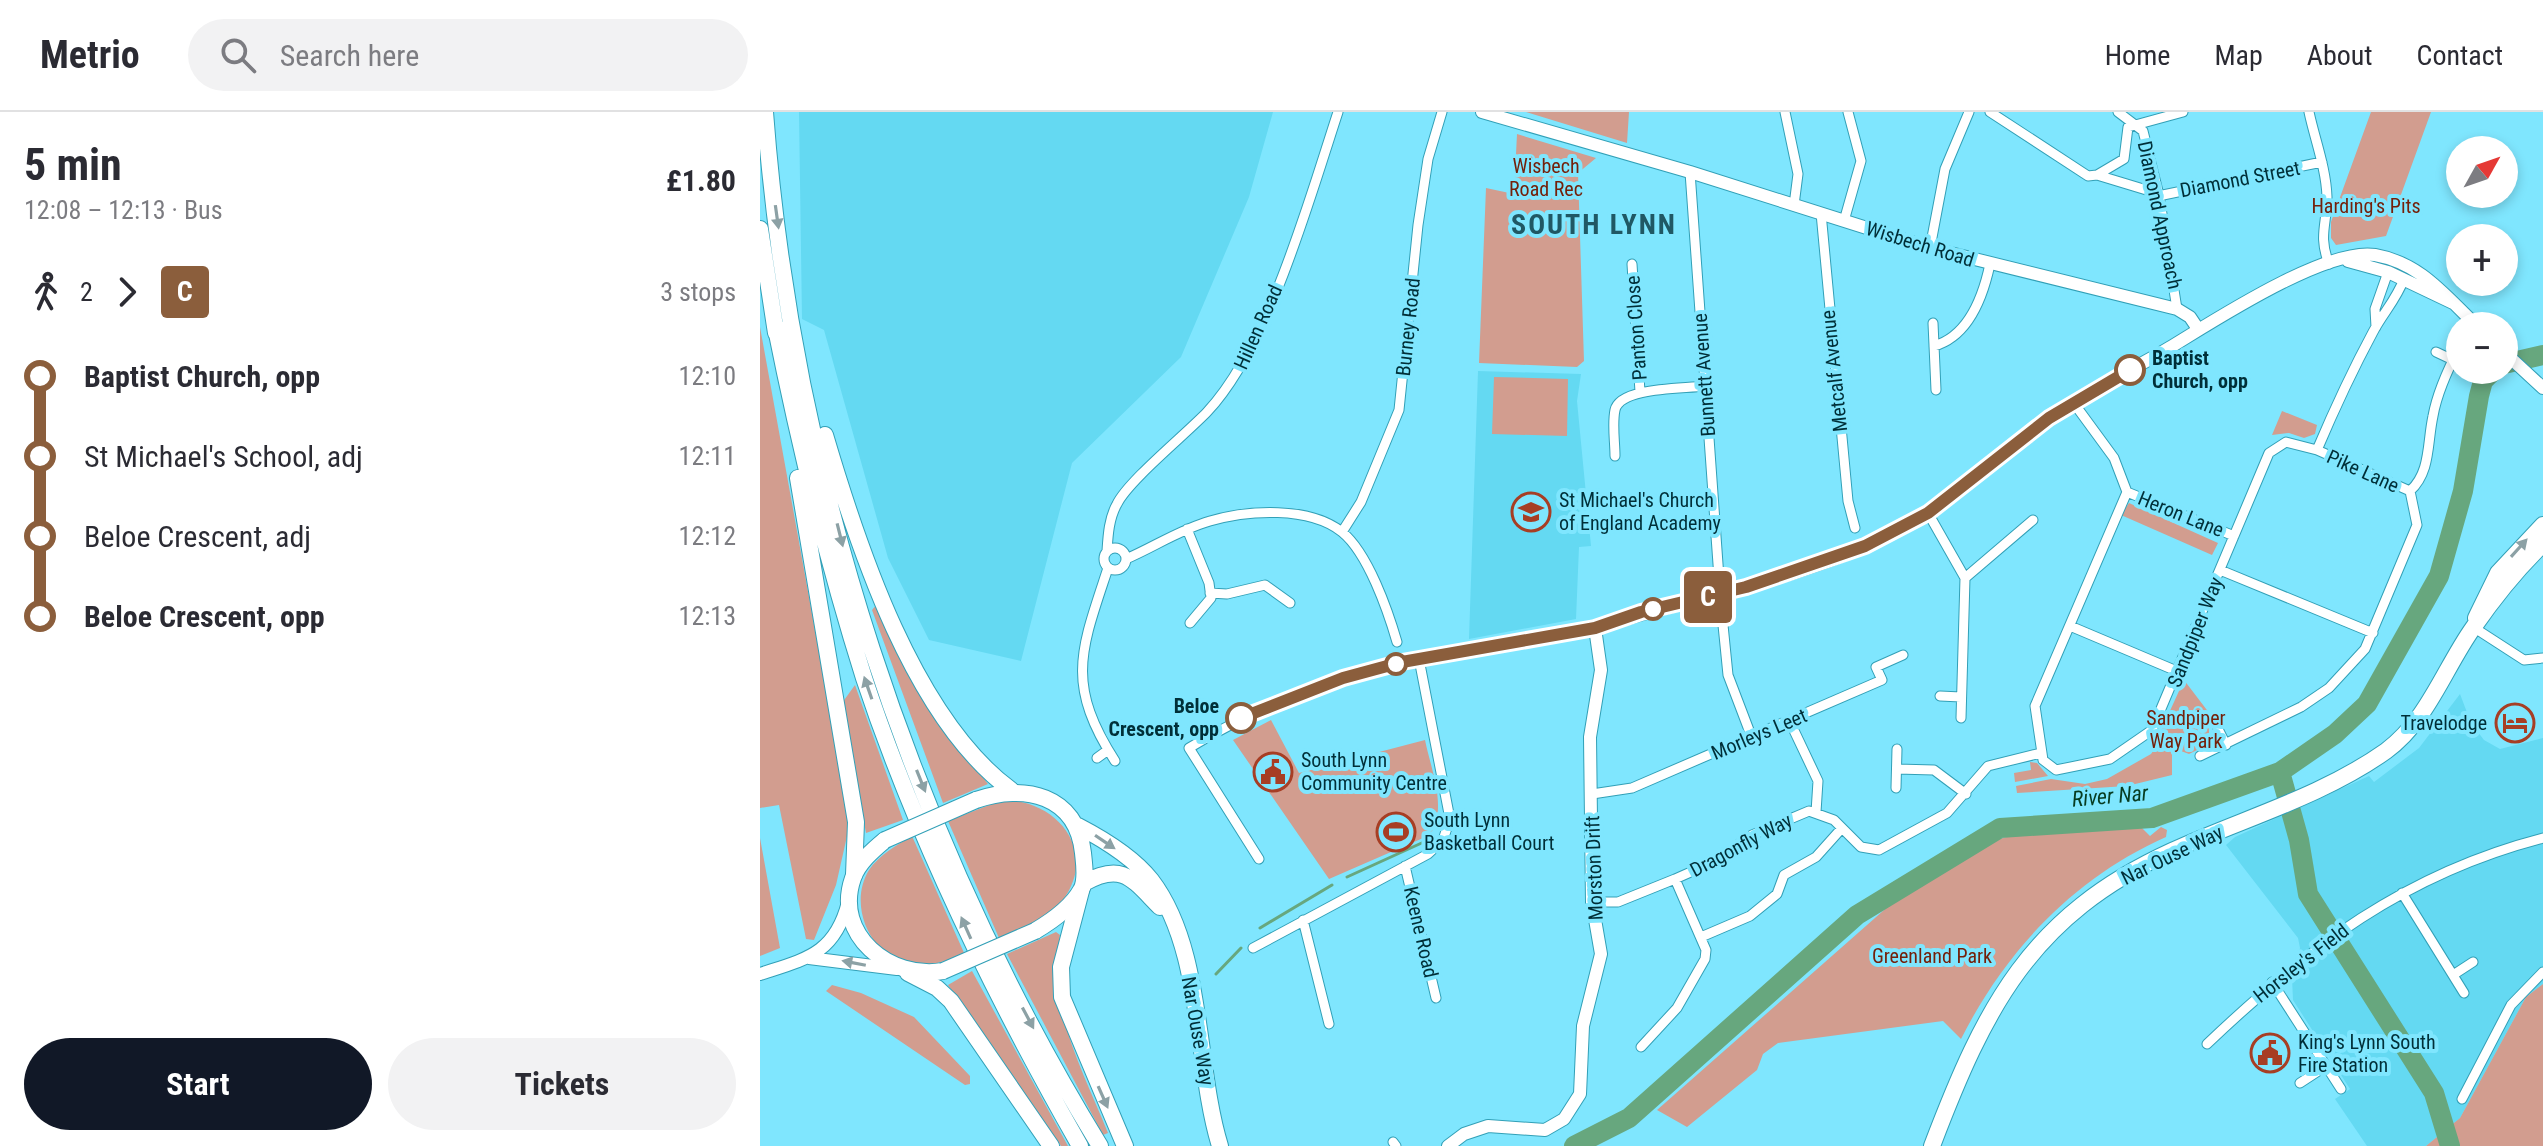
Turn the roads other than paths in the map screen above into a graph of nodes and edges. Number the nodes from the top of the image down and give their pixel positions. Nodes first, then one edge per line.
1 (765, 112) edge
2 (1338, 112) edge
3 (1442, 112) edge
4 (1482, 112) edge
5 (1785, 112) edge
6 (1848, 112) edge
7 (1969, 112) edge
8 (1990, 112) edge
9 (2118, 112) edge
10 (2183, 112) edge
11 (2309, 112) edge
12 (2136, 123) junction
13 (2322, 162) junction
14 (1690, 172) junction
15 (2097, 175) junction
16 (2159, 195) junction
17 (1794, 205) junction
18 (1821, 213) junction
19 (1844, 221) junction
20 (760, 229) edge
21 (1930, 248) junction
22 (2345, 261) junction
23 (1632, 264) dead end
24 (1990, 264) junction
25 (2329, 264) junction
26 (2388, 272) junction
27 (2404, 279) junction
28 (2453, 303) junction
29 (2177, 309) junction
30 (2462, 312) edge
31 (783, 323) junction
32 (1933, 323) dead end
33 (2376, 327) junction
34 (2198, 329) junction
35 (1934, 346) junction
36 (2436, 352) dead end
37 (2446, 357) edge
38 (2518, 365) edge
39 (2446, 379) edge
40 (2539, 385) edge
41 (1704, 386) junction
42 (1936, 390) dead end
43 (1640, 392) junction
44 (2073, 402) junction
45 (2317, 450) junction
46 (1615, 456) dead end
47 (2410, 491) junction
48 (2127, 492) junction
49 (1928, 513) junction
50 (2033, 520) dead end
51 (2543, 525) edge
52 (1855, 528) dead end
53 (1187, 529) junction
54 (1342, 532) junction
55 (2234, 536) junction
56 (2543, 544) edge
57 (1107, 551) junction
58 (1126, 559) junction
59 (1108, 568) junction
60 (2220, 570) junction
61 (1719, 578) dead end
62 (1965, 578) junction
63 (1210, 593) junction
64 (1720, 595) junction
65 (1290, 603) dead end
66 (1190, 623) dead end
67 (2070, 626) junction
68 (2473, 627) junction
69 (1595, 628) junction
70 (2373, 633) junction
71 (1397, 642) dead end
72 (1903, 655) dead end
73 (2543, 658) edge
74 (1419, 659) junction
75 (2179, 672) junction
76 (1940, 696) dead end
77 (1961, 697) junction
78 (1961, 718) dead end
79 (1790, 722) junction
80 (2218, 729) dead end
81 (1752, 738) junction
82 (2226, 745) junction
83 (1897, 749) dead end
84 (1108, 750) junction
85 (2041, 753) junction
86 (2200, 756) dead end
87 (1097, 758) dead end
88 (1115, 761) dead end
89 (1897, 769) junction
90 (1896, 788) dead end
91 (1011, 790) junction
92 (1592, 794) junction
93 (1966, 794) junction
94 (1816, 812) junction
95 (1078, 826) junction
96 (1842, 828) junction
97 (2543, 838) edge
98 (1259, 859) dead end
99 (1405, 866) junction
100 (1675, 879) junction
101 (852, 883) junction
102 (1082, 887) junction
103 (2402, 893) junction
104 (1592, 902) junction
105 (1170, 917) junction
106 (1303, 920) junction
107 (1701, 937) junction
108 (1253, 948) dead end
109 (804, 960) junction
110 (2473, 962) dead end
111 (904, 971) junction
112 (2543, 972) edge
113 (760, 974) edge
114 (2453, 975) junction
115 (2272, 982) junction
116 (2464, 993) dead end
117 (1436, 998) dead end
118 (1329, 1024) dead end
119 (2207, 1044) dead end
120 (1641, 1047) dead end
121 (2326, 1066) junction
122 (2300, 1083) dead end
123 (2341, 1089) dead end
124 (2462, 1099) dead end
125 (1051, 1146) edge
126 (1080, 1146) edge
127 (1100, 1146) edge
128 (1125, 1146) edge
129 (1220, 1146) edge
130 (1448, 1146) edge
131 (1932, 1146) edge

1 -> 31 main road
2 - 57 street, Hillen Road
3 - 54 street, Burney Road
4 - 14 street, Wisbech Road
5 - 17 street
6 - 19 street
7 - 21 street
8 - 15 street
9 - 12 street
10 - 12 street
11 - 13 street
12 - 15 street
12 - 16 street, Diamond Approach
13 - 16 street, Diamond Street
13 - 25 street
14 - 17 street, Wisbech Road
14 - 41 street, Bunnett Avenue
15 - 16 street
16 - 29 street, Diamond Approach
17 - 18 street, Wisbech Road
18 - 19 street, Wisbech Road
18 - 52 street, Metcalf Avenue
19 - 21 street, Wisbech Road
20 - 31 main road
21 - 24 street, Wisbech Road
22 - 25 street
22 - 26 street
22 - 28 street
23 - 43 street, Panton Close
24 - 29 street, Wisbech Road
24 - 35 street
25 - 34 street
26 - 27 street
26 - 33 street
27 - 28 street
27 - 33 street
28 - 30 street
29 - 34 street
31 - 91 main road
31 - 101 main road
126 -> 31 main road
31 -> 127 main road
32 - 35 street
33 - 45 street
34 - 44 street
35 - 42 street
36 - 37 street
38 - 40 street
39 - 47 street
41 - 43 street, Panton Close
41 - 61 street, Bunnett Avenue
43 - 46 street, Panton Close
44 - 48 street
44 - 49 street
45 - 47 street, Pike Lane
45 - 55 street, Sandpiper Way
47 - 70 street
48 - 55 street, Heron Lane
48 - 67 street
49 - 62 street
49 - 64 street
50 - 62 street
68 -> 51 main road, Nar Ouse Way
53 - 54 street
53 - 58 street
53 - 63 street
54 - 71 street
55 - 60 street, Sandpiper Way
56 - 68 main road, Nar Ouse Way
57 - 58 street
57 - 59 street, Hillen Road
58 - 59 street
59 - 84 street, Hillen Road
60 - 70 street
60 - 75 street, Sandpiper Way
62 - 77 street
63 - 65 street
63 - 66 street
64 - 69 street
64 - 81 street
67 - 75 street
67 - 85 street
68 - 73 street
68 - 131 main road, Nar Ouse Way
69 - 74 street
69 - 92 street, Morston Drift
70 - 82 street
72 - 79 street, Morleys Leet
74 - 98 street
74 - 99 street
75 - 85 street, Sandpiper Way
76 - 77 street
77 - 78 street
79 - 81 street, Morleys Leet
79 - 94 street
80 - 82 street
81 - 92 street, Morleys Leet
82 - 86 street
83 - 89 street
84 - 87 street
84 - 88 street, Hillen Road
85 - 93 street, Dragonfly Way
89 - 90 street
89 - 93 street
91 - 95 main road
91 - 101 main road, bridge
92 - 104 street, Morston Drift
93 - 96 street, Dragonfly Way
94 - 96 street, Dragonfly Way
94 - 100 street, Dragonfly Way
95 - 102 main road
95 -> 105 main road, Nar Ouse Way
96 - 107 street
97 - 103 street, Horsley's Field
99 - 106 street
99 - 117 street, Keene Road
100 - 104 street, Dragonfly Way
100 - 107 street
101 - 109 street
101 - 111 main road
102 - 105 main road, Nar Ouse Way
102 - 111 main road, bridge
102 -> 128 main road
103 - 114 street
103 - 115 street, Horsley's Field
104 - 130 street, Morston Drift
105 - 129 main road, Nar Ouse Way
106 - 108 street
106 - 118 street
107 - 120 street
111 -> 109 street
109 - 113 street
110 - 114 street
111 - 125 main road
112 - 124 street
114 - 116 street
115 - 119 street, Horsley's Field
115 - 121 street
121 - 122 street
121 - 123 street

